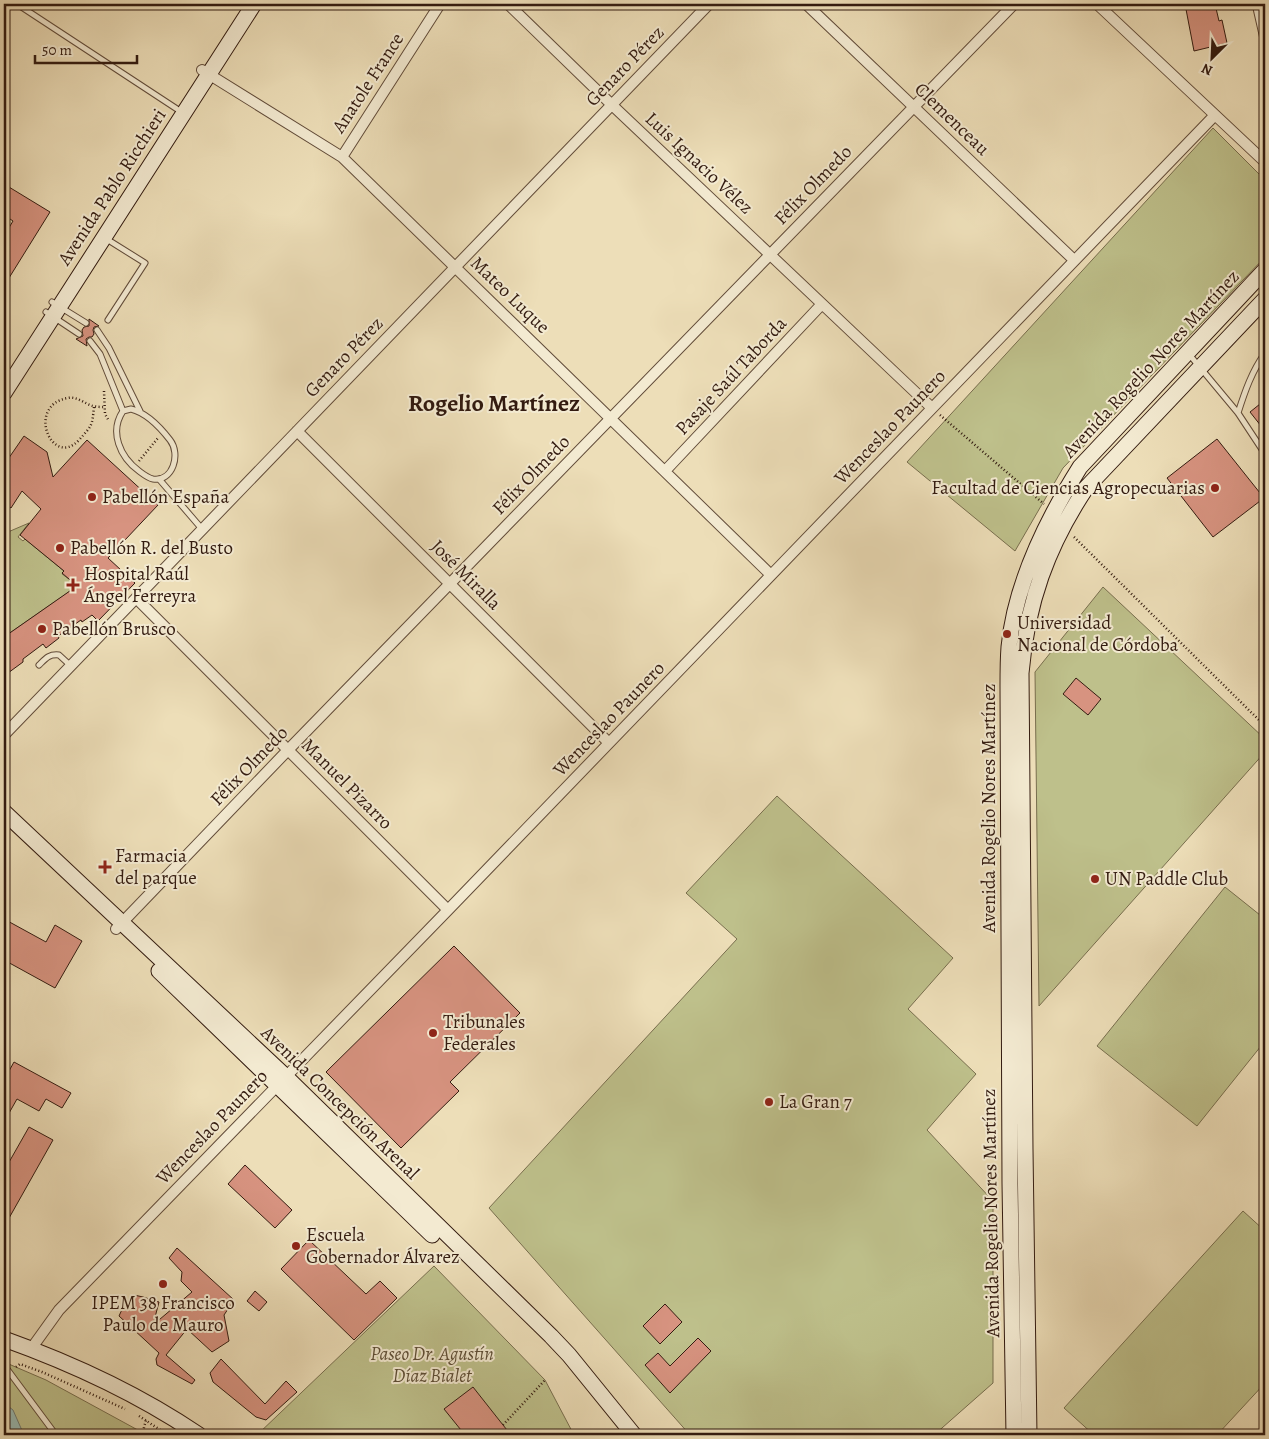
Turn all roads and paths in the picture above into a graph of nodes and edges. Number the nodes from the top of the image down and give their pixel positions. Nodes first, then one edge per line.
1 (17, 4) edge
2 (244, 4) edge
3 (254, 4) edge
4 (440, 4) edge
5 (508, 4) edge
6 (709, 4) edge
7 (806, 4) edge
8 (1014, 4) edge
9 (1097, 4) edge
10 (1255, 4) edge
11 (1265, 41) edge
12 (205, 73) junction
13 (612, 105) junction
14 (914, 107) junction
15 (177, 109) junction
16 (1215, 115) junction
17 (342, 157) junction
18 (1265, 162) edge
19 (104, 237) junction
20 (770, 254) junction
21 (1074, 260) junction
22 (456, 267) junction
23 (1265, 270) edge
24 (1265, 299) edge
25 (822, 304) junction
26 (52, 309) junction
27 (108, 320) dead end
28 (86, 323) dead end
29 (97, 330) dead end
30 (79, 334) dead end
31 (90, 340) dead end
32 (1188, 352) junction
33 (1265, 353) edge
34 (1200, 367) junction
35 (4, 378) edge
36 (104, 388) dead end
37 (4, 393) edge
38 (94, 407) junction
39 (104, 407) junction
40 (932, 408) junction
41 (123, 411) junction
42 (140, 411) junction
43 (1238, 413) junction
44 (611, 418) junction
45 (116, 426) junction
46 (162, 430) junction
47 (297, 431) junction
48 (1265, 454) edge
49 (134, 468) junction
50 (665, 471) junction
51 (159, 479) junction
52 (1059, 517) junction
53 (202, 529) junction
54 (771, 575) junction
55 (450, 584) junction
56 (136, 598) junction
57 (39, 665) dead end
58 (71, 666) junction
59 (1265, 726) edge
60 (4, 736) edge
61 (609, 743) junction
62 (288, 750) junction
63 (4, 812) edge
64 (4, 824) edge
65 (448, 910) junction
66 (119, 926) junction
67 (281, 1081) junction
68 (4, 1339) edge
69 (32, 1349) junction
70 (4, 1360) edge
71 (9, 1371) junction
72 (545, 1380) dead end
73 (503, 1425) dead end
74 (179, 1429) edge
75 (56, 1435) edge
76 (169, 1435) edge
77 (199, 1435) edge
78 (622, 1435) edge
79 (634, 1435) edge
80 (1014, 1435) edge
81 (1029, 1435) edge

1 - 15 lane
2 - 12 main road, Avenida Pablo Ricchieri
3 - 12 main road, Avenida Pablo Ricchieri
4 - 17 street, Anatole France
5 - 13 street, Luis Ignacio Vélez
6 - 13 street, Genaro Pérez
7 - 14 street, Clemenceau
8 - 14 street, Félix Olmedo
9 - 16 street
10 - 11 lane
12 - 15 main road, Avenida Pablo Ricchieri
12 - 17 street, Mateo Luque
12 - 19 main road, Avenida Pablo Ricchieri
13 - 20 street, Luis Ignacio Vélez
13 - 22 street, Genaro Pérez
14 - 20 street, Félix Olmedo
14 - 21 street, Clemenceau
15 - 26 main road, Avenida Pablo Ricchieri
16 - 18 street
16 - 21 street, Wenceslao Paunero
17 - 22 street, Mateo Luque
19 - 26 main road, Avenida Pablo Ricchieri
19 - 27 lane
20 - 25 street, Luis Ignacio Vélez
20 - 44 street, Félix Olmedo
21 - 40 street, Wenceslao Paunero
22 - 44 street, Mateo Luque
22 - 47 street, Genaro Pérez
23 - 32 main road, Avenida Rogelio Nores Martínez
24 - 34 main road, Avenida Rogelio Nores Martínez
25 - 40 street, Luis Ignacio Vélez
25 - 50 street, Pasaje Saúl Taborda
26 - 28 lane
26 - 30 lane
26 - 35 main road, Avenida Pablo Ricchieri
26 - 37 main road, Avenida Pablo Ricchieri
29 - 42 lane
31 - 41 lane
32 - 34 lane
32 - 52 main road, Avenida Rogelio Nores Martínez
33 - 43 lane
34 - 43 lane
34 - 52 main road, Avenida Rogelio Nores Martínez
36 - 39 path
38 - 38 path
38 - 39 path
39 - 45 path
40 - 52 path
40 - 54 street, Wenceslao Paunero
41 - 42 lane
41 - 45 lane
42 - 46 lane
43 - 48 lane
44 - 50 street, Mateo Luque
44 - 55 street, Félix Olmedo
45 - 49 lane
46 - 49 path
46 - 51 lane
47 - 53 street, Genaro Pérez
47 - 55 street, José Miralla
49 - 51 lane
50 - 54 street, Mateo Luque
51 - 53 lane
52 - 59 path
52 - 80 main road, Avenida Rogelio Nores Martínez
52 - 81 main road, Avenida Rogelio Nores Martínez
53 - 56 street, Genaro Pérez
54 - 61 street, Wenceslao Paunero
55 - 61 street, José Miralla
55 - 62 street, Félix Olmedo
56 - 58 street, Genaro Pérez
56 - 62 street, Manuel Pizarro
57 - 58 lane
58 - 60 street, Genaro Pérez
61 - 65 street, Wenceslao Paunero
62 - 65 street, Manuel Pizarro
62 - 66 street, Félix Olmedo
63 - 66 main road, Avenida Concepción Arenal
64 - 66 main road, Avenida Concepción Arenal
65 - 67 street, Wenceslao Paunero
66 - 67 main road, Avenida Concepción Arenal
67 - 69 street, Wenceslao Paunero
67 - 78 main road, Avenida Concepción Arenal
67 - 79 main road, Avenida Concepción Arenal
68 - 69 main road
69 - 74 main road
70 - 71 lane
71 - 75 lane
71 - 76 path
72 - 73 path
74 - 77 main road

